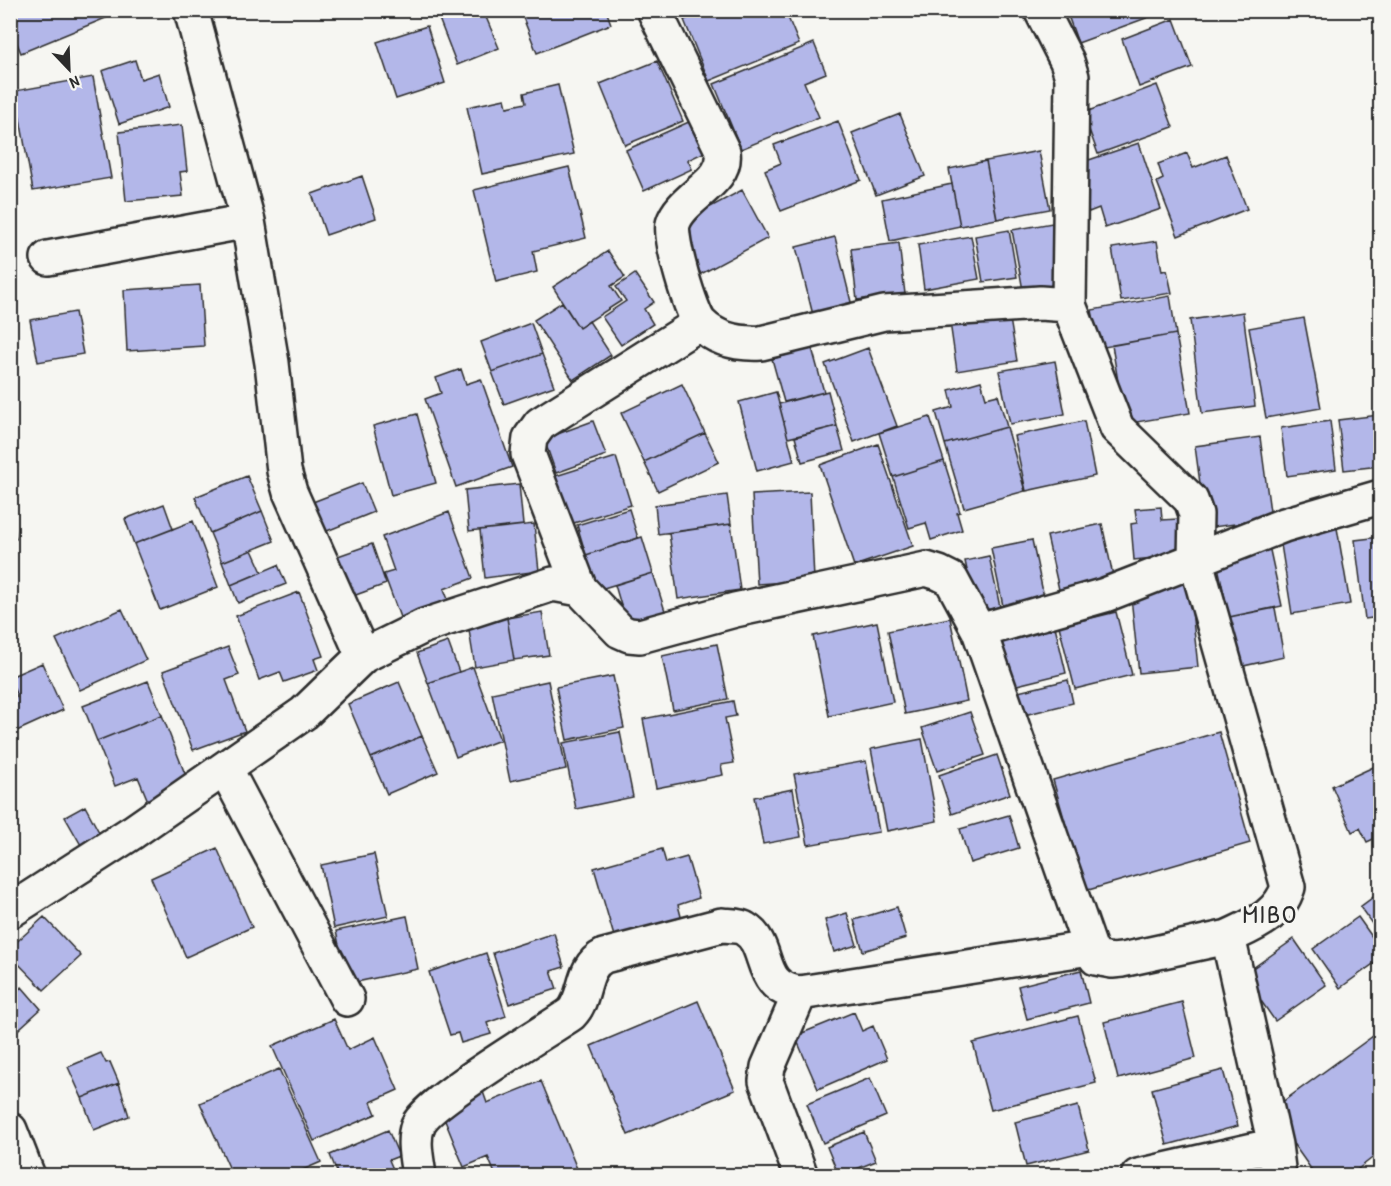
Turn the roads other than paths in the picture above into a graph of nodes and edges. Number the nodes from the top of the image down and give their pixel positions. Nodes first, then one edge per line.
1 (191, 10) edge
2 (654, 10) edge
3 (1041, 10) edge
4 (248, 221) junction
5 (48, 258) dead end
6 (1069, 305) junction
7 (700, 323) junction
8 (1380, 497) edge
9 (1195, 558) junction
10 (580, 590) junction
11 (979, 631) junction
12 (363, 656) junction
13 (225, 768) junction
14 (10, 911) edge
15 (1228, 937) junction
16 (1090, 948) junction
17 (800, 993) junction
18 (347, 999) dead end
19 (10, 1130) edge
20 (1277, 1160) edge
21 (28, 1176) edge
22 (419, 1176) edge
23 (801, 1176) edge
24 (1138, 1176) edge

1 - 4 street
2 - 7 street
3 - 6 street
4 - 5 street
4 - 12 street
6 - 7 street
6 - 9 street
7 - 10 street
8 - 9 street
9 - 11 street
9 - 15 street
10 - 11 street
10 - 12 street
11 - 16 street
12 - 13 street
13 - 14 street
13 - 18 street
15 - 16 street
15 - 20 street
16 - 17 street
17 - 22 street
17 - 23 street
19 - 21 street
20 - 24 street

